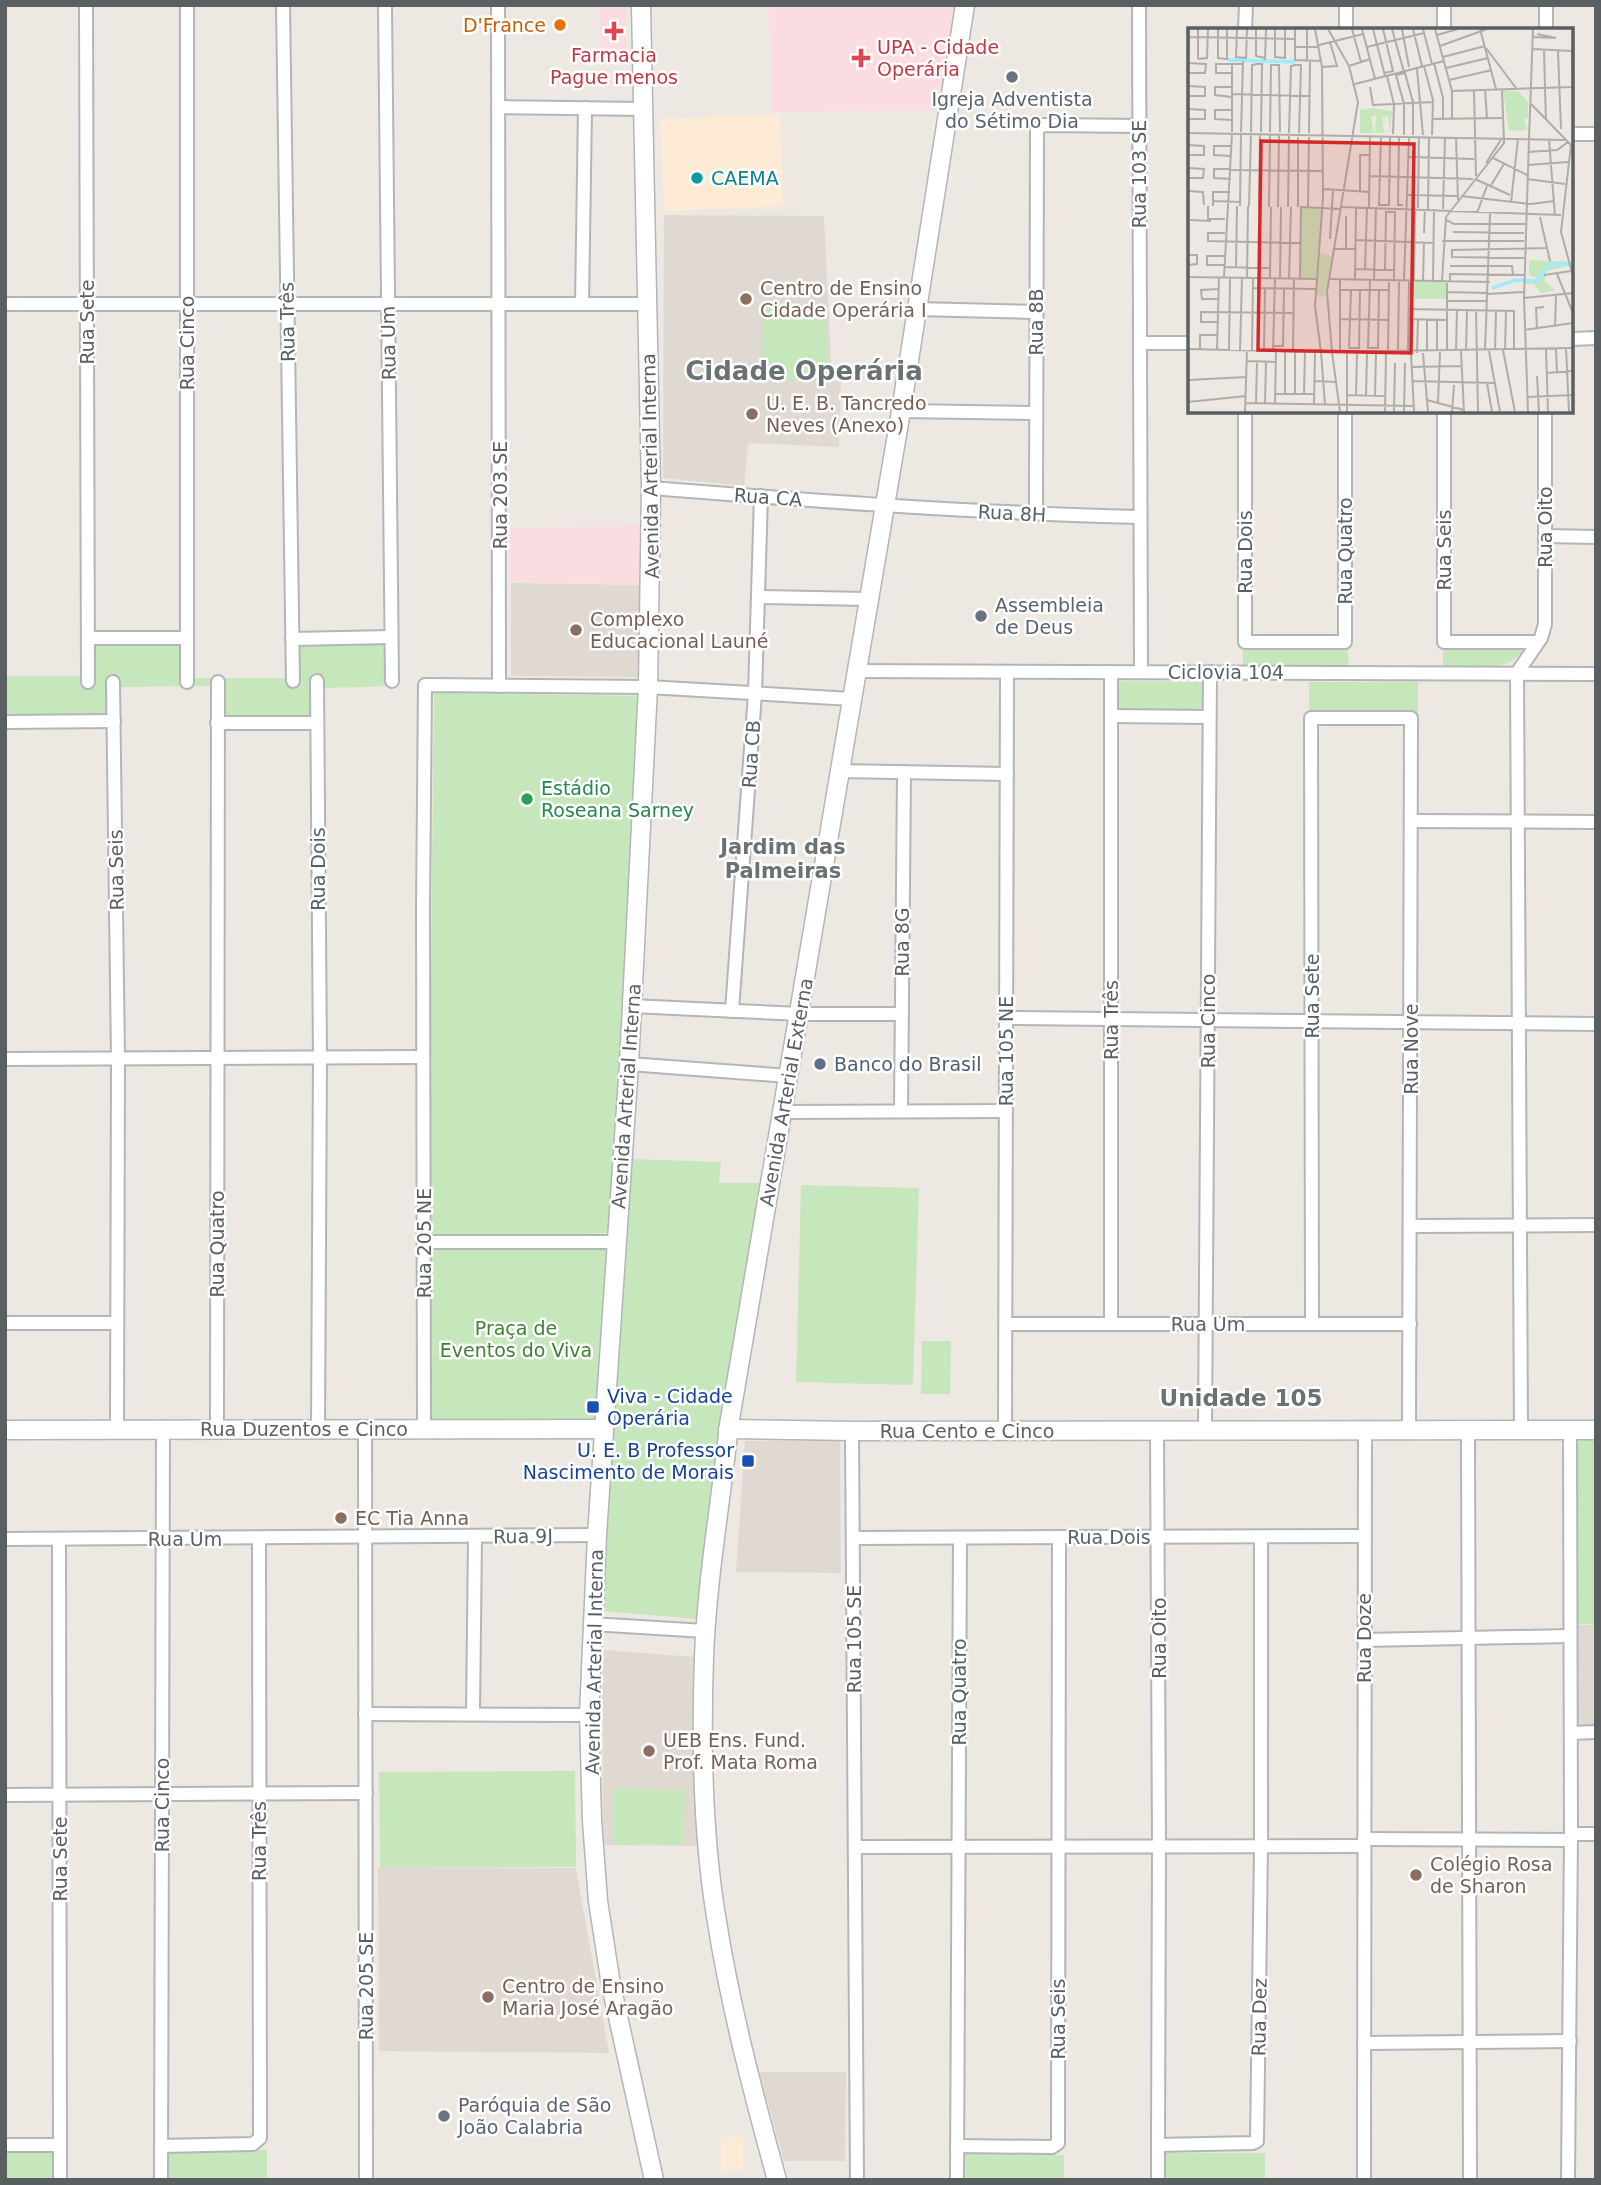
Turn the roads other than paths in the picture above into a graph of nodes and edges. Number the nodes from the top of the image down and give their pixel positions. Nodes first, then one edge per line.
1 (86, 5) edge
2 (187, 5) edge
3 (283, 5) edge
4 (385, 5) edge
5 (498, 5) edge
6 (641, 5) edge
7 (965, 5) edge
8 (1139, 5) edge
9 (1245, 5) edge
10 (1346, 5) edge
11 (1444, 5) edge
12 (1546, 5) edge
13 (1245, 28) edge
14 (1346, 28) edge
15 (1444, 28) edge
16 (1546, 28) edge
17 (498, 107) junction
18 (585, 108) junction
19 (643, 109) junction
20 (1139, 126) junction
21 (1573, 134) edge
22 (1596, 134) edge
23 (5, 304) edge
24 (87, 304) junction
25 (187, 304) junction
26 (287, 304) junction
27 (388, 304) junction
28 (499, 304) junction
29 (582, 304) junction
30 (648, 304) junction
31 (917, 309) junction
32 (1036, 312) junction
33 (1596, 338) edge
34 (1573, 339) edge
35 (1188, 343) edge
36 (1140, 344) junction
37 (901, 411) junction
38 (1036, 413) junction
39 (1245, 413) edge
40 (1345, 413) edge
41 (1444, 413) edge
42 (1545, 413) edge
43 (651, 488) junction
44 (761, 496) junction
45 (884, 506) junction
46 (1036, 514) junction
47 (1140, 517) junction
48 (1545, 536) junction
49 (1596, 537) edge
50 (758, 597) junction
51 (868, 599) junction
52 (391, 637) junction
53 (88, 638) junction
54 (187, 638) junction
55 (292, 639) junction
56 (1296, 642) joint
57 (1538, 642) junction
58 (856, 671) junction
59 (1007, 672) junction
60 (1111, 672) junction
61 (1141, 672) junction
62 (1210, 673) junction
63 (1517, 673) junction
64 (1596, 674) edge
65 (293, 681) dead end
66 (317, 681) dead end
67 (392, 681) dead end
68 (88, 682) dead end
69 (113, 682) dead end
70 (187, 682) dead end
71 (218, 682) dead end
72 (499, 686) junction
73 (649, 687) junction
74 (755, 693) junction
75 (851, 699) junction
76 (1111, 716) junction
77 (1209, 717) junction
78 (1361, 718) joint
79 (114, 721) junction
80 (5, 722) edge
81 (217, 723) junction
82 (317, 723) junction
83 (838, 771) junction
84 (904, 772) junction
85 (1006, 774) junction
86 (1411, 821) junction
87 (1518, 821) junction
88 (1596, 822) edge
89 (632, 1006) junction
90 (732, 1011) junction
91 (800, 1014) junction
92 (902, 1014) junction
93 (1006, 1018) junction
94 (1111, 1019) junction
95 (1208, 1020) junction
96 (1312, 1020) junction
97 (1411, 1021) junction
98 (1519, 1023) junction
99 (1596, 1024) edge
100 (423, 1057) junction
101 (217, 1058) junction
102 (320, 1058) junction
103 (5, 1059) edge
104 (118, 1059) junction
105 (629, 1064) junction
106 (789, 1076) junction
107 (782, 1111) junction
108 (901, 1111) junction
109 (1006, 1111) junction
110 (1520, 1225) junction
111 (1596, 1225) edge
112 (1410, 1226) junction
113 (424, 1242) junction
114 (617, 1242) junction
115 (5, 1323) edge
116 (117, 1323) junction
117 (1006, 1324) junction
118 (1111, 1324) junction
119 (1207, 1324) junction
120 (1312, 1324) junction
121 (1410, 1324) junction
122 (117, 1429) junction
123 (163, 1429) junction
124 (217, 1429) junction
125 (318, 1429) junction
126 (365, 1429) junction
127 (424, 1429) junction
128 (603, 1429) junction
129 (728, 1429) junction
130 (5, 1430) edge
131 (1157, 1430) junction
132 (1205, 1430) junction
133 (1365, 1430) junction
134 (1409, 1430) junction
135 (1468, 1430) junction
136 (1521, 1430) junction
137 (1570, 1430) junction
138 (1596, 1430) edge
139 (852, 1431) junction
140 (1005, 1431) junction
141 (597, 1535) junction
142 (1364, 1536) junction
143 (475, 1537) junction
144 (1059, 1537) junction
145 (1158, 1537) junction
146 (1261, 1537) junction
147 (259, 1538) junction
148 (365, 1538) junction
149 (853, 1538) junction
150 (960, 1538) junction
151 (5, 1539) edge
152 (59, 1539) junction
153 (162, 1539) junction
154 (592, 1624) junction
155 (705, 1631) junction
156 (1570, 1636) junction
157 (1469, 1638) junction
158 (1364, 1640) junction
159 (365, 1714) junction
160 (473, 1714) junction
161 (589, 1715) junction
162 (1571, 1732) junction
163 (1596, 1732) edge
164 (366, 1793) junction
165 (162, 1794) junction
166 (259, 1794) junction
167 (5, 1795) edge
168 (60, 1795) junction
169 (1596, 1834) edge
170 (1571, 1837) junction
171 (1469, 1839) junction
172 (1364, 1843) junction
173 (855, 1847) junction
174 (958, 1847) junction
175 (1058, 1847) junction
176 (1159, 1847) junction
177 (1261, 1847) junction
178 (1570, 2041) junction
179 (1470, 2042) junction
180 (1364, 2043) junction
181 (5, 2145) edge
182 (60, 2145) junction
183 (1158, 2145) junction
184 (161, 2146) junction
185 (957, 2146) junction
186 (60, 2180) edge
187 (161, 2180) edge
188 (366, 2180) edge
189 (654, 2180) edge
190 (777, 2180) edge
191 (857, 2180) edge
192 (957, 2180) edge
193 (1158, 2180) edge
194 (1364, 2180) edge
195 (1470, 2180) edge
196 (1568, 2180) edge

1 - 24 street, Rua Sete
2 - 25 street, Rua Cinco
3 - 26 street, Rua Três
4 - 27 street, Rua Um
5 - 17 street, Rua 203 SE
6 - 19 main road, Avenida Arterial Interna
7 - 31 main road, Avenida Arterial Externa
8 - 20 street, Rua 103 SE
9 - 13 street
10 - 14 street
11 - 15 street
12 - 16 street
17 - 18 street
17 - 28 street, Rua 203 SE
18 - 19 street
18 - 29 street
19 - 30 main road, Avenida Arterial Interna
20 - 32 street, Rua 8B
20 - 36 street, Rua 103 SE
21 - 22 street
23 - 24 street
24 - 25 street
24 - 53 street, Rua Sete
25 - 26 street
25 - 54 street, Rua Cinco
26 - 27 street
26 - 55 street, Rua Três
27 - 28 street
27 - 52 street, Rua Um
28 - 29 street
28 - 72 street, Rua 203 SE
29 - 30 street
30 - 43 main road, Avenida Arterial Interna
31 - 32 street
31 - 37 main road, Avenida Arterial Externa
32 - 38 street, Rua 8B
33 - 34 street
35 - 36 street
36 - 47 street, Rua 103 SE
37 - 38 street
37 - 45 main road, Avenida Arterial Externa
38 - 46 street, Rua 8B
39 - 56 street, Rua Dois
40 - 56 street, Rua Quatro
41 - 57 street, Rua Seis
42 - 48 street, Rua Oito
43 - 44 street, Rua CA
43 - 73 main road, Avenida Arterial Interna
44 - 45 street, Rua CA
44 - 50 street, Rua CB
45 - 46 street, Rua 8H
45 - 51 main road, Avenida Arterial Externa
46 - 47 street, Rua 8H
47 - 61 street, Rua 103 SE
48 - 49 street
48 - 57 street, Rua Oito
50 - 51 street
50 - 74 street, Rua CB
51 - 58 main road, Avenida Arterial Externa
52 - 55 street
52 - 67 street, Rua Um
53 - 54 street
53 - 68 street, Rua Sete
54 - 70 street, Rua Cinco
55 - 65 street, Rua Três
57 - 63 street, Rua Oito
58 - 59 street, Ciclovia 104
58 - 75 main road, Avenida Arterial Externa
59 - 60 street, Ciclovia 104
59 - 85 street, Rua 105 NE
60 - 61 street, Ciclovia 104
60 - 76 street, Rua Três
61 - 62 street, Ciclovia 104
62 - 63 street, Ciclovia 104
62 - 77 street, Rua Cinco
63 - 64 street, Ciclovia 104
63 - 87 street
66 - 82 street, Rua Dois
69 - 79 street, Rua Seis
71 - 81 street, Rua Quatro
72 - 73 street
72 - 100 street, Rua 205 NE
73 - 74 street
73 - 89 main road, Avenida Arterial Interna
74 - 75 street
74 - 90 street, Rua CB
75 - 83 main road, Avenida Arterial Externa
76 - 77 street
76 - 94 street, Rua Três
77 - 95 street, Rua Cinco
78 - 86 street, Rua Nove
78 - 96 street, Rua Sete
79 - 80 street
79 - 104 street, Rua Seis
81 - 82 street
81 - 101 street, Rua Quatro
82 - 102 street, Rua Dois
83 - 84 street
83 - 91 main road, Avenida Arterial Externa
84 - 85 street
84 - 92 street, Rua 8G
85 - 93 street, Rua 105 NE
86 - 87 street
86 - 97 street, Rua Nove
87 - 88 street
87 - 98 street
89 - 90 street
89 - 105 main road, Avenida Arterial Interna
90 - 91 street
91 - 92 street
91 - 106 main road, Avenida Arterial Externa
92 - 108 street, Rua 8G
93 - 94 street
93 - 109 street, Rua 105 NE
94 - 95 street
94 - 118 street, Rua Três
95 - 96 street
95 - 119 street, Rua Cinco
96 - 97 street
96 - 120 street, Rua Sete
97 - 98 street
97 - 112 street, Rua Nove
98 - 99 street
98 - 110 street
100 - 102 street
100 - 113 street, Rua 205 NE
101 - 102 street
101 - 104 street
101 - 124 street, Rua Quatro
102 - 125 street, Rua Dois
103 - 104 street
104 - 116 street, Rua Seis
105 - 106 street
105 - 114 main road, Avenida Arterial Interna
106 - 107 main road, Avenida Arterial Externa
107 - 108 street
107 - 129 main road, Avenida Arterial Externa
108 - 109 street
109 - 117 street, Rua 105 NE
110 - 111 street
110 - 112 street
110 - 136 street
112 - 121 street, Rua Nove
113 - 114 street
113 - 127 street, Rua 205 NE
114 - 128 main road, Avenida Arterial Interna
115 - 116 street
116 - 122 street, Rua Seis
117 - 118 street, Rua Um
117 - 140 street, Rua 105 NE
118 - 119 street, Rua Um
119 - 120 street, Rua Um
119 - 132 street
120 - 121 street, Rua Um
121 - 134 street, Rua Nove
122 - 123 main road, Rua Duzentos e Cinco
122 - 130 main road, Rua Duzentos e Cinco
123 - 124 main road, Rua Duzentos e Cinco
123 - 153 street, Rua Cinco
124 - 125 main road, Rua Duzentos e Cinco
125 - 126 main road, Rua Duzentos e Cinco
126 - 127 main road, Rua Duzentos e Cinco
126 - 148 street, Rua 205 SE
127 - 128 main road, Rua Duzentos e Cinco
128 - 141 main road, Avenida Arterial Interna
129 - 139 main road, Rua Cento e Cinco
129 - 155 main road, Avenida Arterial Externa
131 - 132 main road, Rua Cento e Cinco
131 - 140 main road, Rua Cento e Cinco
131 - 145 street, Rua Oito
132 - 133 main road, Rua Cento e Cinco
133 - 134 main road, Rua Cento e Cinco
133 - 142 street, Rua Doze
134 - 135 main road, Rua Cento e Cinco
135 - 136 main road, Rua Cento e Cinco
135 - 157 street
136 - 137 main road, Rua Cento e Cinco
137 - 138 main road, Rua Cento e Cinco
137 - 156 street
139 - 140 main road, Rua Cento e Cinco
139 - 149 street, Rua 105 SE
141 - 143 street, Rua 9J
141 - 154 main road, Avenida Arterial Interna
142 - 146 street, Rua Dois
142 - 158 street, Rua Doze
143 - 148 street, Rua 9J
143 - 160 street
144 - 145 street, Rua Dois
144 - 150 street, Rua Dois
144 - 175 street, Rua Seis
145 - 146 street, Rua Dois
145 - 176 street, Rua Oito
146 - 177 street, Rua Dez
147 - 148 street, Rua Um
147 - 153 street, Rua Um
147 - 166 street, Rua Três
148 - 159 street, Rua 205 SE
149 - 150 street, Rua Dois
149 - 173 street, Rua 105 SE
150 - 174 street, Rua Quatro
151 - 152 street, Rua Um
152 - 153 street, Rua Um
152 - 168 street, Rua Sete
153 - 165 street, Rua Cinco
154 - 155 street
154 - 161 main road, Avenida Arterial Interna
155 - 190 main road, Avenida Arterial Externa
156 - 157 street
156 - 162 street
157 - 158 street
157 - 171 street
158 - 172 street, Rua Doze
159 - 160 street
159 - 164 street, Rua 205 SE
160 - 161 street
161 - 189 main road, Avenida Arterial Interna
162 - 163 street
162 - 170 street
164 - 166 street
164 - 188 street, Rua 205 SE
165 - 166 street
165 - 168 street
165 - 184 street, Rua Cinco
166 - 184 street, Rua Três
167 - 168 street
168 - 182 street, Rua Sete
169 - 170 street
170 - 171 street
170 - 178 street
171 - 172 street
171 - 179 street
172 - 177 street
172 - 180 street, Rua Doze
173 - 174 street
173 - 191 street, Rua 105 SE
174 - 175 street
174 - 185 street, Rua Quatro
175 - 176 street
175 - 185 street, Rua Seis
176 - 177 street
176 - 183 street, Rua Oito
177 - 183 street, Rua Dez
178 - 179 street
178 - 196 street
179 - 180 street
179 - 195 street
180 - 194 street, Rua Doze
181 - 182 street
182 - 186 street, Rua Sete
183 - 193 street, Rua Oito
184 - 187 street, Rua Cinco
185 - 192 street, Rua Quatro

